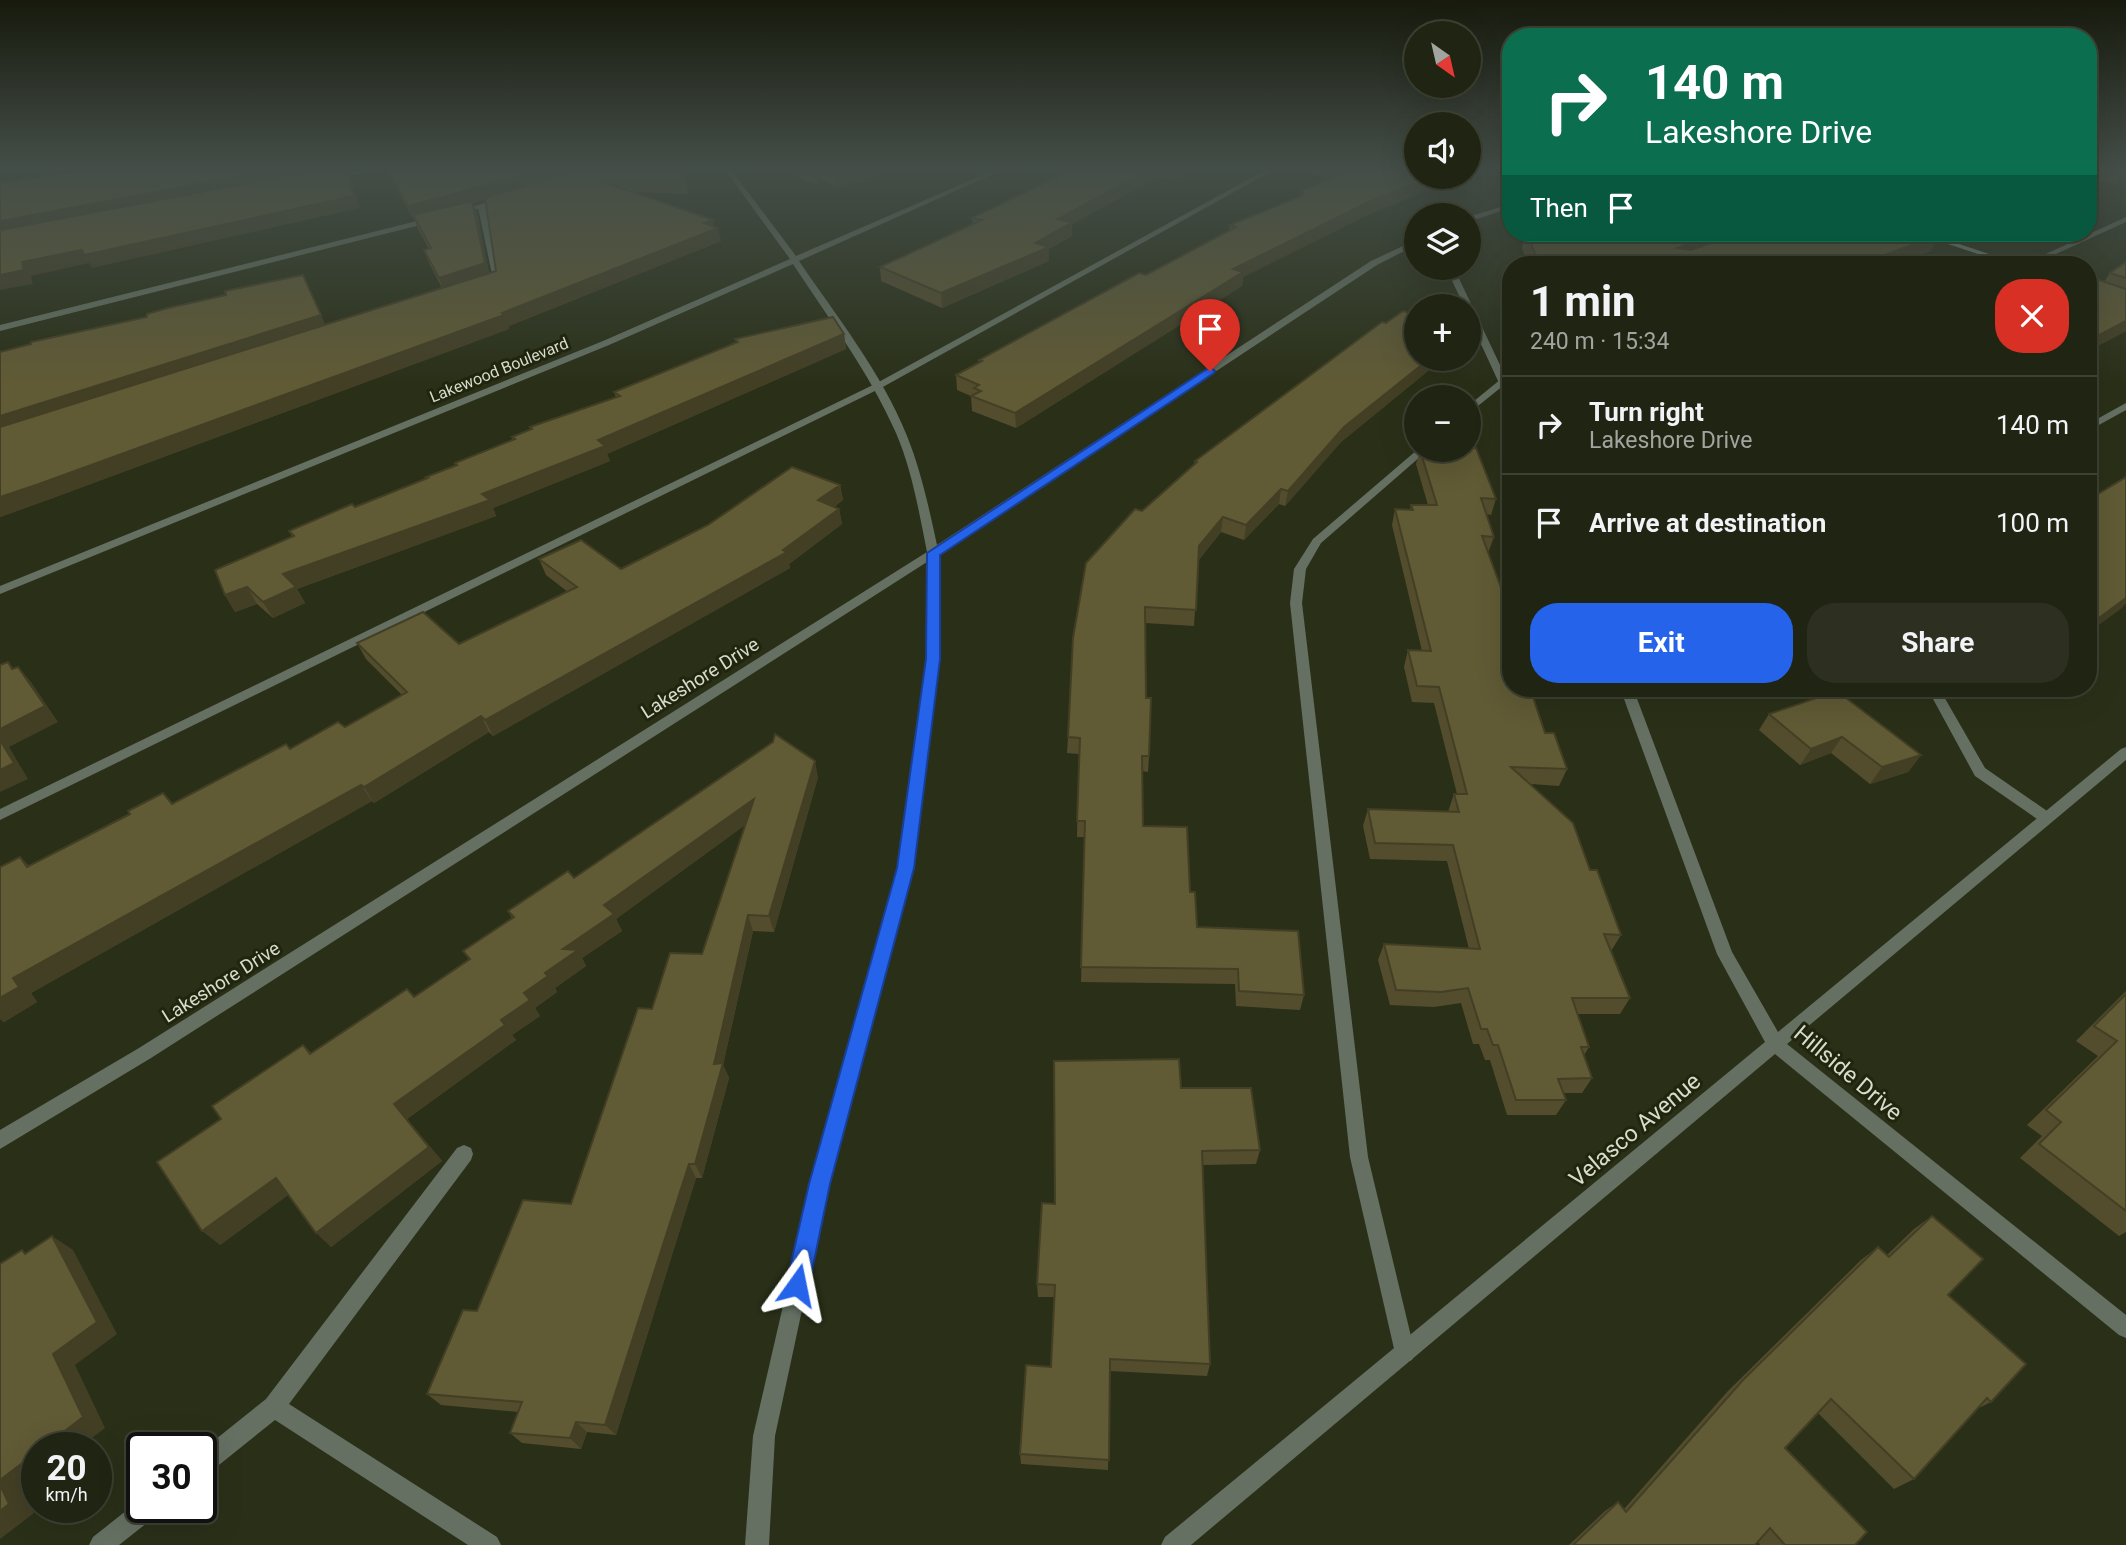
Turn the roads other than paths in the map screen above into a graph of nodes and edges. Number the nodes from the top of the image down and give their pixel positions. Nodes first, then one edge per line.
1 (351, 239) edge
2 (489, 239) edge
3 (779, 239) edge
4 (847, 239) edge
5 (1145, 239) edge
6 (1947, 242) edge
7 (2076, 242) edge
8 (1404, 249) edge
9 (1990, 256) edge
10 (2045, 256) edge
11 (796, 262) junction
12 (1456, 280) edge
13 (484, 284) edge
14 (0, 328) edge
15 (1502, 377) edge
16 (1502, 383) edge
17 (878, 386) junction
18 (1481, 400) edge
19 (2126, 406) edge
20 (2097, 423) edge
21 (1409, 462) edge
22 (933, 553) junction
23 (0, 590) edge
24 (1629, 697) edge
25 (1939, 697) edge
26 (2126, 752) edge
27 (0, 815) edge
28 (2045, 817) junction
29 (1776, 1045) junction
30 (0, 1140) edge
31 (464, 1154) dead end
32 (2126, 1328) edge
33 (1405, 1353) junction
34 (274, 1407) junction
35 (217, 1452) edge
36 (129, 1523) edge
37 (101, 1545) edge
38 (489, 1545) edge
39 (757, 1545) edge
40 (1173, 1545) edge

1 - 14 street
2 - 13 street
3 - 11 street
4 - 11 street, Lakewood Boulevard
5 - 17 street
6 - 9 main road
7 - 10 street
8 - 22 street, Lakeshore Drive
11 - 17 street
11 - 23 street, Lakewood Boulevard
12 - 15 street
16 - 18 street
17 - 22 street
17 - 27 street
19 - 20 street
21 - 33 street
22 - 30 street, Lakeshore Drive
22 - 39 street
24 - 29 street, Hillside Drive
25 - 28 street
26 - 28 street, Velasco Avenue
28 - 29 street, Velasco Avenue
29 - 32 street, Hillside Drive
29 - 33 street, Velasco Avenue
31 - 34 street
33 - 40 street, Velasco Avenue
34 - 35 street
34 - 38 street
36 - 37 street

